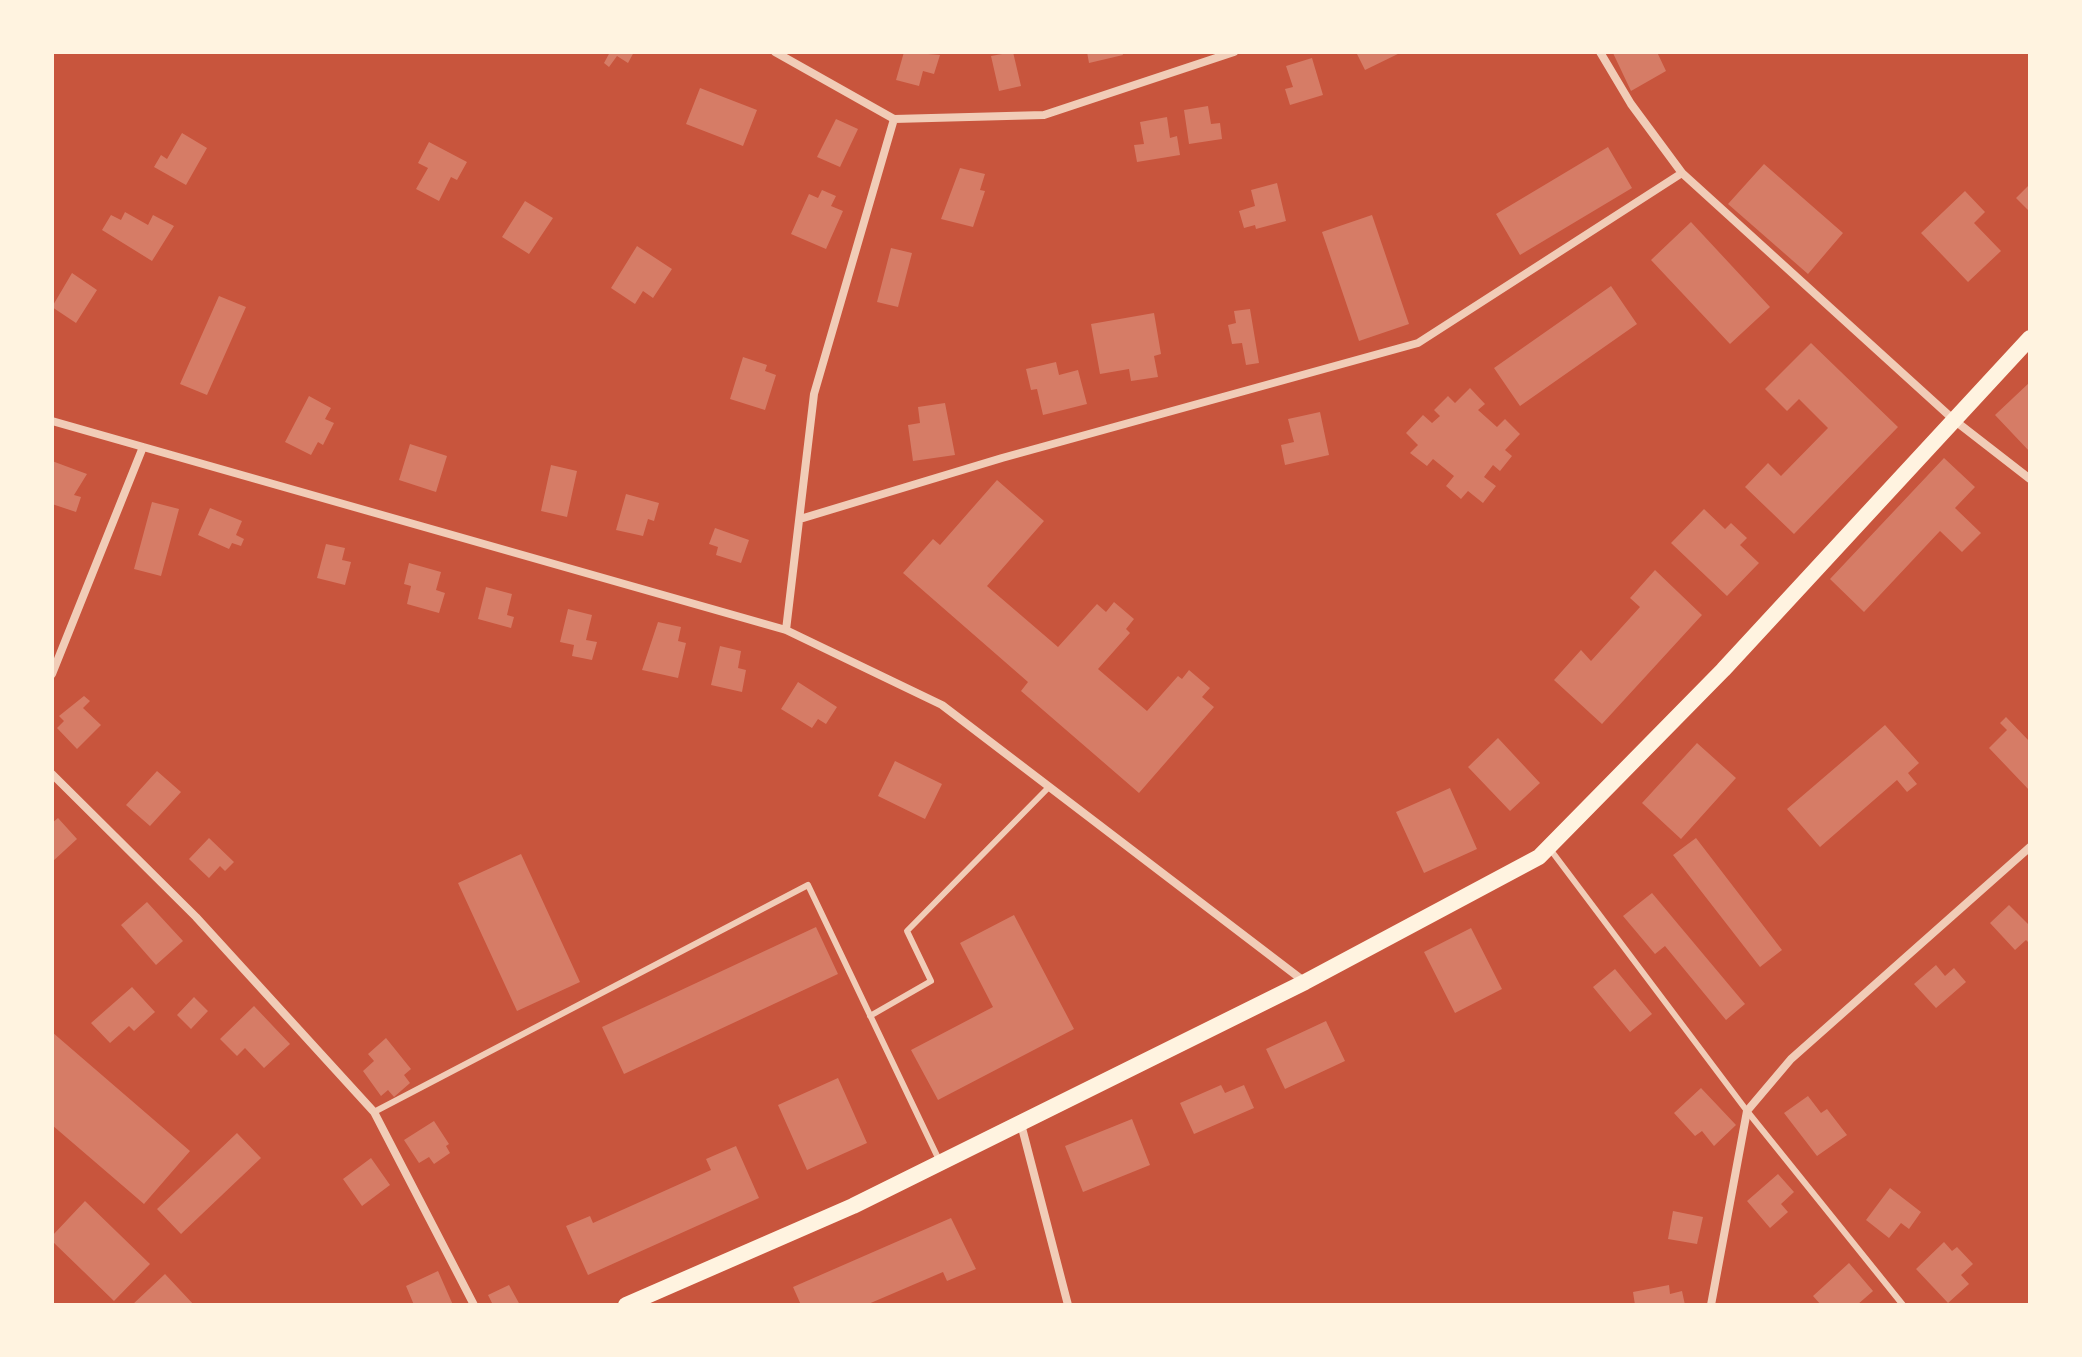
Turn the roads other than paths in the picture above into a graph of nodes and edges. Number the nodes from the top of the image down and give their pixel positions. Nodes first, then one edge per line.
1 (775, 52) edge
2 (1234, 52) edge
3 (1600, 52) edge
4 (894, 119) junction
5 (1682, 173) junction
6 (2030, 338) edge
7 (1954, 420) junction
8 (52, 421) edge
9 (143, 447) junction
10 (2030, 479) edge
11 (800, 519) junction
12 (786, 630) junction
13 (52, 674) edge
14 (52, 774) edge
15 (1049, 787) junction
16 (1549, 847) junction
17 (2030, 847) edge
18 (1305, 982) junction
19 (870, 1016) junction
20 (1747, 1111) junction
21 (374, 1112) junction
22 (1021, 1123) junction
23 (940, 1163) junction
24 (474, 1305) edge
25 (626, 1305) edge
26 (1068, 1305) edge
27 (1711, 1305) edge
28 (1903, 1305) edge

1 - 4 street
2 - 4 street
3 - 5 street
4 - 11 street
5 - 7 street
5 - 11 street
6 - 7 main road
7 - 10 street
7 - 16 main road
8 - 9 street
9 - 12 street
9 - 13 street
11 - 12 street
12 - 15 street
14 - 21 street
15 - 18 street
15 - 19 lane
16 - 18 main road
16 - 20 lane
17 - 20 street
18 - 22 main road
19 - 21 lane
19 - 23 lane
20 - 27 street
20 - 28 lane
21 - 24 street
22 - 23 main road
22 - 26 street
23 - 25 main road

